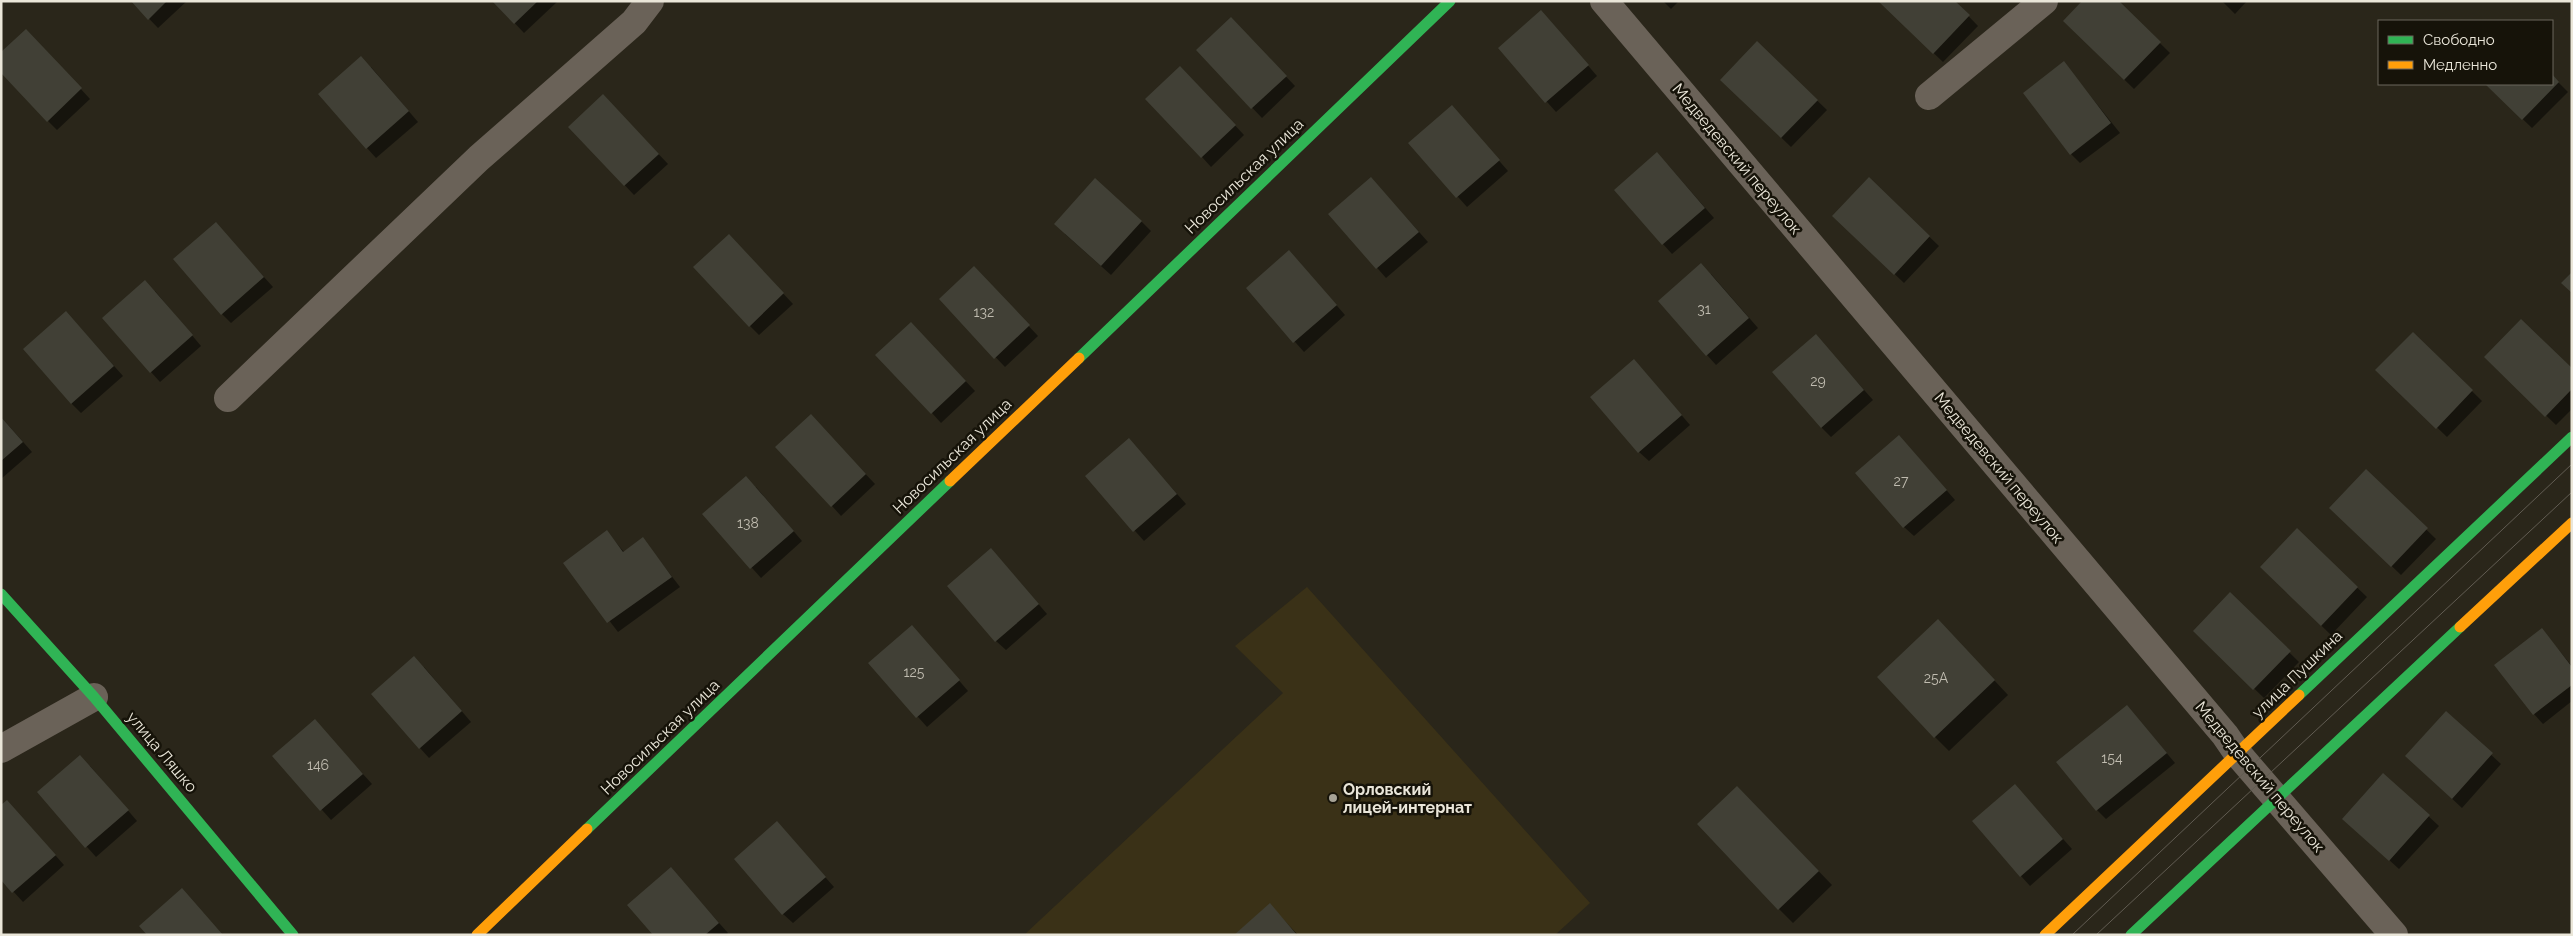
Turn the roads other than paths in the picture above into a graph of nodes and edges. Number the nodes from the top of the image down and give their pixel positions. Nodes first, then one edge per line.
1 (650, 1) edge
2 (1450, 1) edge
3 (1604, 1) edge
4 (2044, 1) edge
5 (1929, 96) dead end
6 (228, 398) dead end
7 (2572, 437) edge
8 (2572, 523) edge
9 (1, 594) edge
10 (94, 697) junction
11 (1, 749) edge
12 (2238, 754) junction
13 (2277, 799) junction
14 (293, 935) edge
15 (477, 935) edge
16 (2045, 935) edge
17 (2131, 935) edge
18 (2394, 935) edge

1 - 6 street
2 - 15 main road, Новосильская улица
3 - 12 street, Медведевский переулок
4 - 5 street
7 - 12 main road, улица Пушкина
8 - 13 main road
9 - 10 main road, улица Ляшко
10 - 11 street
10 - 14 main road, улица Ляшко
12 - 13 street, Медведевский переулок
12 - 16 main road, улица Пушкина
13 - 17 main road
13 - 18 street, Медведевский переулок

